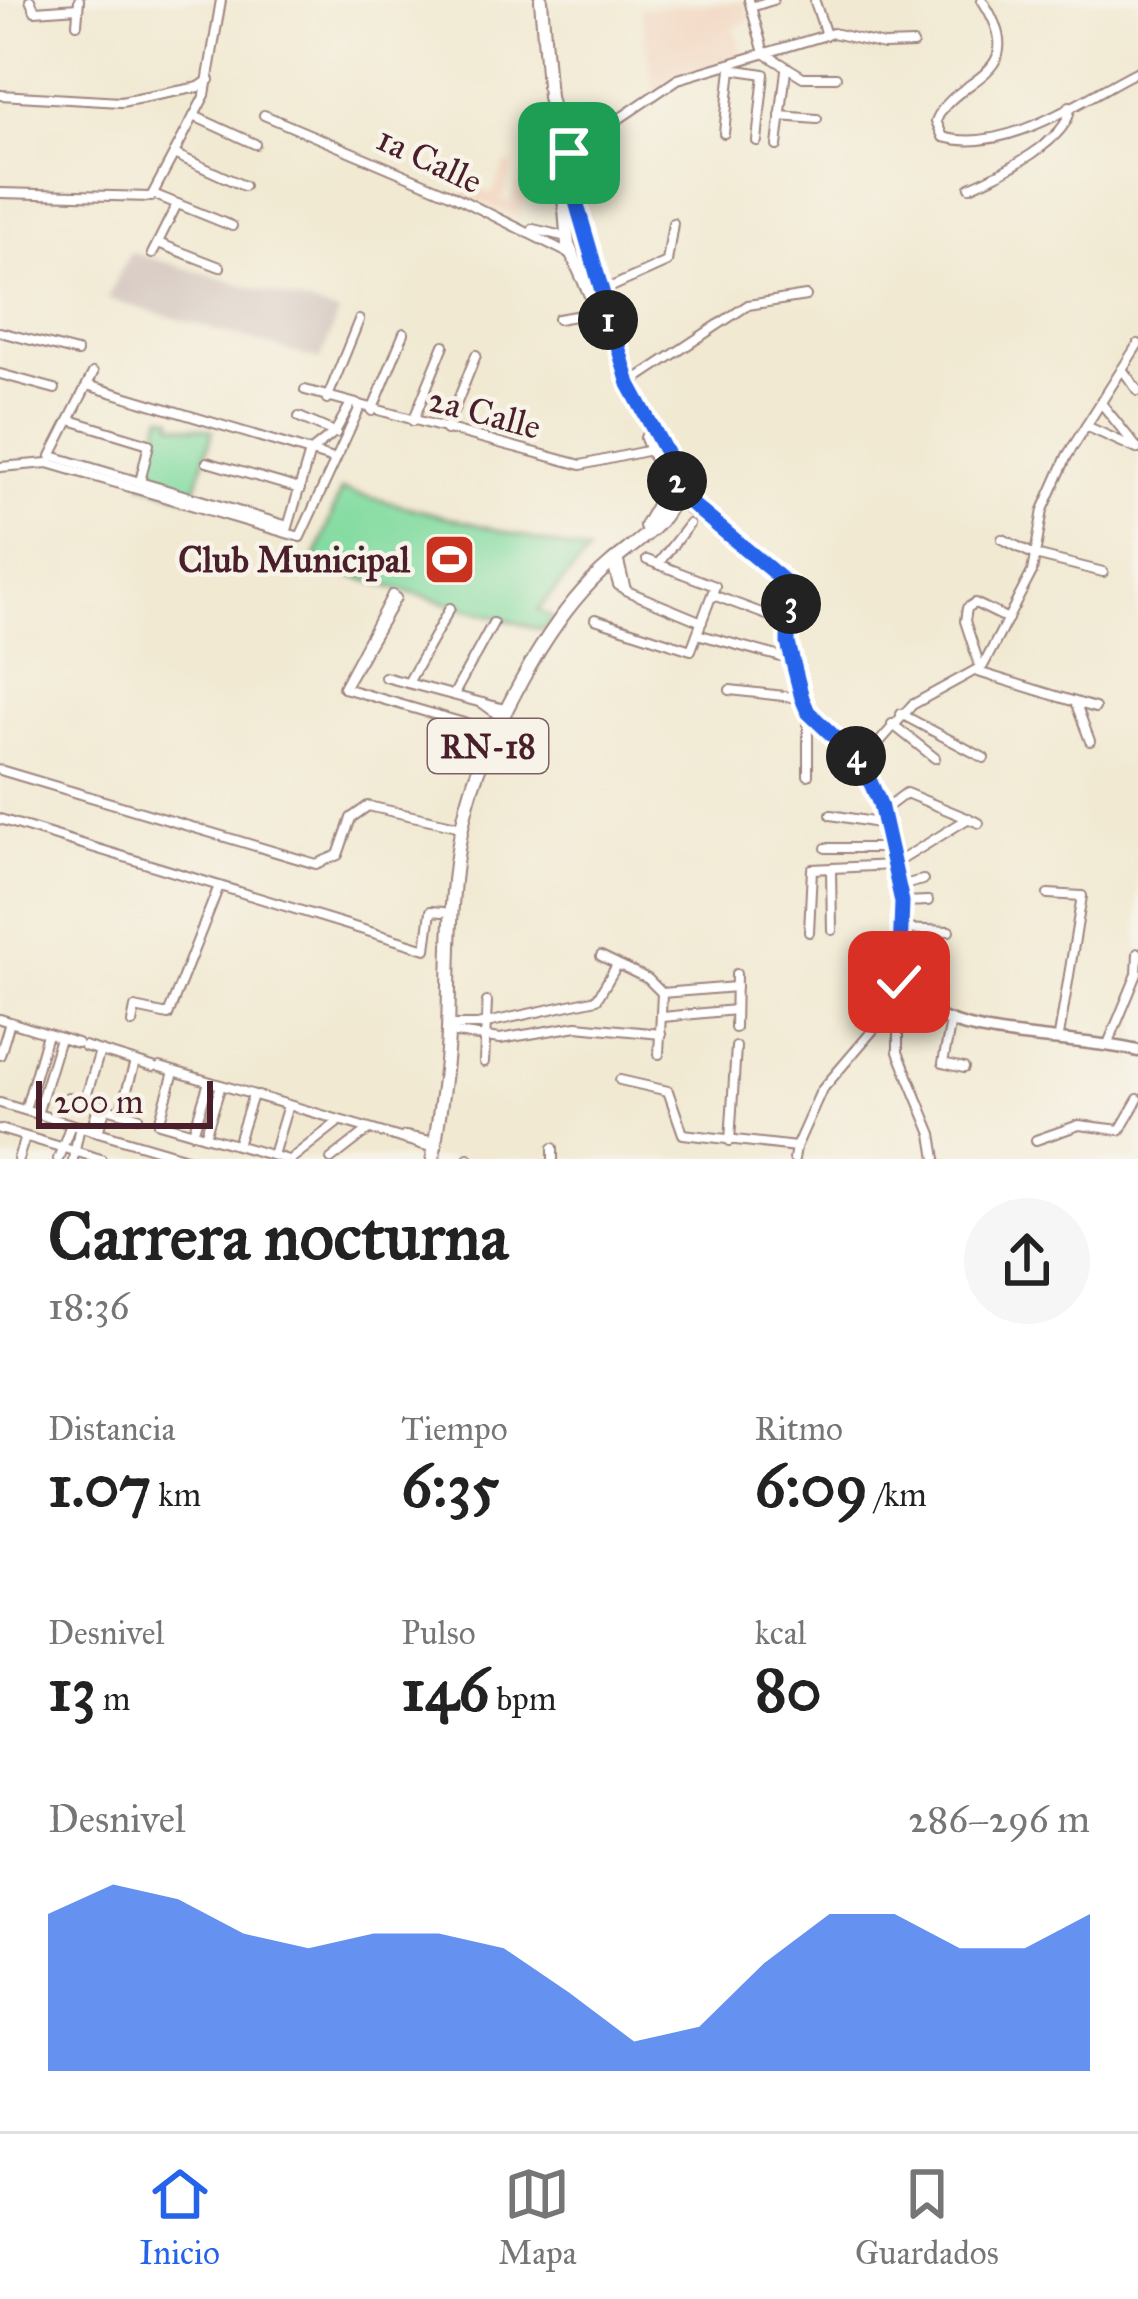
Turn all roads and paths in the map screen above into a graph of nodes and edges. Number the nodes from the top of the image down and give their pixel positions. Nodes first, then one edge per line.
1 (30, 0) edge
2 (221, 0) edge
3 (538, 0) edge
4 (773, 0) edge
5 (982, 0) edge
6 (815, 2) edge
7 (750, 3) edge
8 (78, 4) edge
9 (77, 24) dead end
10 (826, 35) junction
11 (914, 44) dead end
12 (755, 56) junction
13 (786, 70) junction
14 (755, 71) junction
15 (1138, 71) edge
16 (836, 77) dead end
17 (209, 80) junction
18 (0, 94) edge
19 (1070, 106) junction
20 (546, 111) junction
21 (264, 115) dead end
22 (780, 116) junction
23 (197, 118) junction
24 (817, 119) dead end
25 (724, 133) dead end
26 (757, 141) dead end
27 (255, 144) dead end
28 (777, 146) dead end
29 (176, 155) junction
30 (563, 157) junction
31 (244, 185) dead end
32 (970, 187) dead end
33 (0, 193) edge
34 (157, 195) junction
35 (177, 204) junction
36 (498, 215) dead end
37 (673, 224) dead end
38 (232, 226) dead end
39 (584, 232) junction
40 (567, 237) junction
41 (158, 243) junction
42 (589, 251) junction
43 (152, 254) dead end
44 (572, 256) junction
45 (220, 267) dead end
46 (599, 292) junction
47 (806, 296) dead end
48 (598, 312) junction
49 (558, 319) dead end
50 (359, 320) dead end
51 (0, 332) edge
52 (404, 333) dead end
53 (1138, 344) edge
54 (444, 345) dead end
55 (77, 352) dead end
56 (476, 355) dead end
57 (1122, 369) junction
58 (93, 373) dead end
59 (0, 374) edge
60 (629, 384) junction
61 (87, 385) junction
62 (55, 389) dead end
63 (305, 390) dead end
64 (1138, 391) edge
65 (328, 399) junction
66 (1101, 403) junction
67 (354, 406) junction
68 (373, 408) junction
69 (299, 417) dead end
70 (414, 418) junction
71 (70, 420) junction
72 (1086, 426) junction
73 (447, 427) junction
74 (340, 434) junction
75 (655, 448) junction
76 (1138, 449) edge
77 (310, 452) junction
78 (50, 459) junction
79 (334, 459) junction
80 (207, 462) dead end
81 (0, 467) edge
82 (140, 482) junction
83 (300, 489) junction
84 (677, 490) junction
85 (191, 502) junction
86 (689, 507) junction
87 (668, 512) junction
88 (689, 524) dead end
89 (287, 530) junction
90 (1002, 539) dead end
91 (1035, 555) junction
92 (615, 560) junction
93 (647, 560) dead end
94 (658, 564) junction
95 (1103, 572) dead end
96 (713, 595) junction
97 (450, 608) dead end
98 (595, 619) dead end
99 (1007, 619) junction
100 (779, 620) dead end
101 (702, 622) junction
102 (493, 623) dead end
103 (378, 626) dead end
104 (697, 634) junction
105 (782, 657) dead end
106 (978, 670) junction
107 (385, 677) dead end
108 (408, 683) junction
109 (730, 690) dead end
110 (454, 694) junction
111 (802, 698) junction
112 (1076, 703) junction
113 (492, 708) junction
114 (1095, 708) dead end
115 (808, 712) junction
116 (901, 714) junction
117 (892, 724) junction
118 (488, 730) junction
119 (1090, 741) dead end
120 (935, 758) dead end
121 (984, 758) dead end
122 (862, 763) junction
123 (0, 770) edge
124 (808, 775) dead end
125 (882, 811) junction
126 (831, 815) dead end
127 (969, 818) junction
128 (0, 819) edge
129 (979, 823) dead end
130 (885, 824) junction
131 (458, 826) junction
132 (826, 848) dead end
133 (890, 848) junction
134 (893, 865) junction
135 (831, 869) junction
136 (923, 880) dead end
137 (219, 886) junction
138 (899, 886) junction
139 (1048, 894) dead end
140 (928, 901) dead end
141 (902, 902) junction
142 (443, 912) junction
143 (902, 929) junction
144 (832, 931) dead end
145 (949, 931) dead end
146 (809, 932) dead end
147 (1138, 953) edge
148 (601, 956) dead end
149 (617, 965) junction
150 (736, 974) dead end
151 (736, 987) junction
152 (662, 993) junction
153 (901, 1000) junction
154 (487, 1002) dead end
155 (574, 1004) junction
156 (735, 1010) junction
157 (663, 1017) junction
158 (5, 1021) edge
159 (487, 1021) junction
160 (951, 1022) junction
161 (132, 1023) dead end
162 (577, 1027) junction
163 (448, 1028) junction
164 (735, 1028) dead end
165 (47, 1034) junction
166 (661, 1034) junction
167 (486, 1036) junction
168 (1059, 1036) junction
169 (60, 1038) junction
170 (1108, 1043) junction
171 (736, 1047) dead end
172 (100, 1051) junction
173 (1138, 1051) edge
174 (659, 1054) dead end
175 (0, 1055) edge
176 (135, 1062) junction
177 (484, 1062) dead end
178 (964, 1068) dead end
179 (174, 1072) junction
180 (620, 1080) dead end
181 (209, 1082) junction
182 (221, 1085) junction
183 (30, 1091) junction
184 (43, 1095) junction
185 (253, 1095) junction
186 (68, 1096) dead end
187 (1138, 1099) edge
188 (85, 1100) junction
189 (0, 1103) edge
190 (103, 1105) junction
191 (288, 1106) junction
192 (25, 1110) junction
193 (121, 1110) junction
194 (38, 1114) junction
195 (138, 1117) dead end
196 (339, 1120) junction
197 (76, 1125) junction
198 (0, 1129) edge
199 (368, 1130) junction
200 (95, 1131) junction
201 (193, 1133) junction
202 (205, 1136) junction
203 (25, 1137) junction
204 (1036, 1140) dead end
205 (730, 1141) junction
206 (237, 1145) junction
207 (796, 1147) junction
208 (431, 1149) edge
209 (70, 1153) edge
210 (170, 1156) edge
211 (273, 1156) junction
212 (187, 1158) edge
213 (18, 1159) edge
214 (58, 1159) edge
215 (101, 1159) edge
216 (288, 1159) edge
217 (331, 1159) edge
218 (794, 1159) edge
219 (936, 1159) edge

1 - 8 street
2 - 17 street
3 - 20 main road, RN-18
3 - 30 main road, RN-18
4 - 7 street
5 - 19 street
6 - 10 street
7 - 12 street
8 - 9 street
10 - 11 street
10 - 12 street
12 - 13 street
12 - 14 street
12 - 30 street
13 - 16 street
13 - 22 street
14 - 25 street
14 - 26 street
15 - 19 street
17 - 18 street
17 - 23 street
19 - 32 street
20 - 30 main road
20 - 40 main road, RN-18
21 - 44 street, 1a Calle
22 - 24 street
22 - 28 street
23 - 27 street
23 - 29 street
29 - 31 street
29 - 34 street
30 - 39 main road, RN-18
33 - 34 street
34 - 35 street
35 - 38 street
35 - 41 street
36 - 40 street, 1a Calle
37 - 46 street
39 - 40 main road
39 - 42 main road, RN-18
40 - 44 main road, RN-18
41 - 43 street
41 - 45 street
42 - 44 main road
42 - 46 main road, RN-18
44 - 48 main road, RN-18
46 - 60 main road, RN-18
47 - 60 street
48 - 49 street
48 - 75 main road, RN-18
50 - 65 street
51 - 55 street
52 - 68 street
53 - 57 street
54 - 70 street
56 - 73 street
57 - 64 street
57 - 66 street
58 - 61 street
59 - 62 street
60 - 75 main road, RN-18
61 - 71 street
61 - 77 street
63 - 65 street, 2a Calle
65 - 67 street, 2a Calle
66 - 72 street
66 - 76 street
67 - 68 street, 2a Calle
67 - 74 street
68 - 70 street, 2a Calle
69 - 74 street
70 - 73 street, 2a Calle
71 - 78 street
71 - 82 street
72 - 76 street
72 - 91 street
73 - 75 street, 2a Calle
74 - 77 street
74 - 79 street
75 - 84 main road, RN-18
75 - 84 main road
75 - 113 main road, RN-18
77 - 79 street
77 - 83 street
78 - 81 street
78 - 82 street
78 - 85 street
79 - 89 street
80 - 83 street
82 - 85 street
83 - 89 street
84 - 86 main road
84 - 87 main road, RN-18
85 - 89 street
86 - 87 street
86 - 111 street
87 - 92 main road, RN-18
88 - 94 street
90 - 91 street
91 - 95 street
91 - 99 street
92 - 101 street
92 - 163 main road, RN-18
93 - 94 street
94 - 96 street
96 - 100 street
96 - 101 street
97 - 108 street
98 - 104 street
99 - 106 street
99 - 106 street
101 - 104 street
102 - 110 street
103 - 118 street
104 - 105 street
106 - 112 street
106 - 116 street
107 - 108 street
108 - 110 street
109 - 111 street
110 - 113 street
111 - 115 street
112 - 114 street
112 - 119 street
113 - 118 main road, RN-18
115 - 122 street
115 - 124 street
116 - 117 street
116 - 121 street
117 - 120 street
117 - 122 street
118 - 131 main road, RN-18
122 - 125 street
123 - 131 street
125 - 127 street
125 - 130 street
126 - 130 street
127 - 129 street
127 - 134 street
128 - 137 street
130 - 133 street
131 - 142 main road, RN-18
132 - 133 street
133 - 134 street
134 - 135 street
134 - 138 street
135 - 144 street
135 - 146 street
136 - 138 street
137 - 142 street
137 - 161 street
138 - 141 street
139 - 168 street
140 - 141 street
141 - 143 street
142 - 208 main road, RN-18
143 - 145 street
143 - 153 street
147 - 170 street
148 - 149 street
149 - 152 street
149 - 155 street
150 - 151 street
151 - 152 street
151 - 156 street
152 - 157 street
153 - 160 street
153 - 207 street
153 - 219 street
154 - 159 street
155 - 159 street
155 - 162 street
156 - 157 street
156 - 164 street
157 - 166 street
158 - 165 street
158 - 175 street
159 - 163 street
159 - 167 street
160 - 168 street
160 - 178 street
162 - 166 street
162 - 167 street
163 - 167 street
163 - 208 main road, RN-18
165 - 169 street
165 - 183 street
166 - 174 street
167 - 177 street
168 - 170 street
169 - 172 street
169 - 184 street
170 - 173 street
171 - 205 street
172 - 176 street
172 - 188 street
176 - 179 street
176 - 193 street
179 - 181 street
179 - 201 street
180 - 205 street
181 - 182 street
181 - 201 street
182 - 185 street
182 - 202 street
183 - 184 street
183 - 192 street
184 - 194 street
185 - 191 street
185 - 206 street
186 - 188 street
187 - 204 street
188 - 190 street
189 - 192 street
190 - 193 street
190 - 200 street
191 - 196 street
191 - 211 street
192 - 194 street
193 - 195 street
194 - 197 street
196 - 199 street
196 - 216 street
197 - 200 street
197 - 209 street
198 - 203 street
199 - 208 street
199 - 217 street
200 - 210 street
201 - 202 street
202 - 206 street
203 - 209 street
203 - 213 street
205 - 207 street
206 - 211 street
207 - 218 street
209 - 214 street
209 - 215 street
210 - 212 street
211 - 216 street

